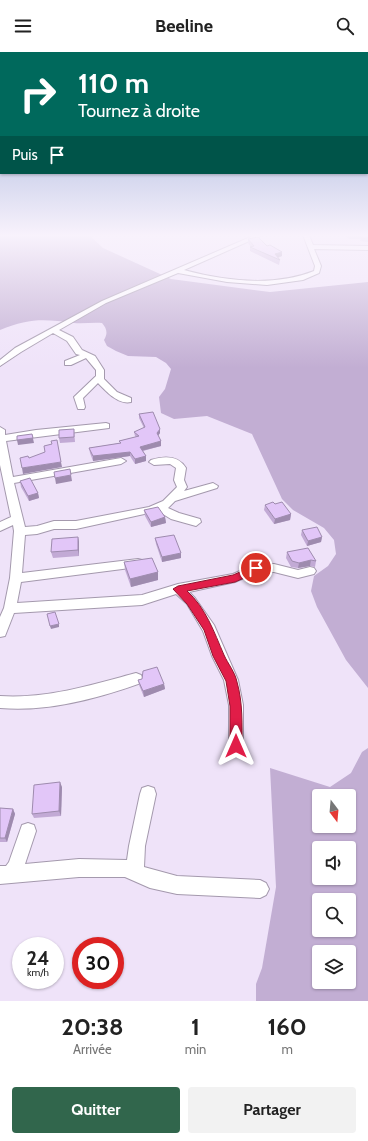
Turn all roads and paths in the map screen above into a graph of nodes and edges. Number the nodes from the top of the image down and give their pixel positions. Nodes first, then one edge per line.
1 (155, 279) edge
2 (224, 279) edge
3 (291, 279) edge
4 (53, 330) junction
5 (85, 356) junction
6 (68, 363) dead end
7 (0, 364) edge
8 (99, 378) junction
9 (128, 400) dead end
10 (81, 407) dead end
11 (106, 426) dead end
12 (0, 436) edge
13 (121, 461) dead end
14 (2, 462) edge
15 (154, 462) dead end
16 (9, 481) junction
17 (213, 486) dead end
18 (174, 498) junction
19 (158, 507) junction
20 (17, 519) junction
21 (196, 522) dead end
22 (0, 528) edge
23 (20, 531) junction
24 (151, 561) edge
25 (310, 571) dead end
26 (16, 578) junction
27 (178, 589) junction
28 (10, 608) junction
29 (0, 632) edge
30 (136, 679) dead end
31 (0, 702) edge
32 (236, 746) dead end
33 (148, 794) dead end
34 (28, 831) dead end
35 (135, 873) junction
36 (4, 875) edge
37 (260, 890) dead end

1 - 4 street
2 - 3 street
4 - 5 street
4 - 7 street
5 - 6 street
5 - 8 street
8 - 9 street
8 - 10 street
11 - 12 street
12 - 14 street
13 - 16 street
14 - 16 street
15 - 18 street
16 - 20 street
17 - 18 street
18 - 19 street
19 - 21 street
19 - 23 street
20 - 22 street
20 - 23 street
23 - 26 street
24 - 26 street
25 - 27 street
26 - 28 street
27 - 28 street
27 - 32 street
28 - 29 street
30 - 31 street
33 - 35 street
34 - 36 street
35 - 36 street
35 - 37 street

